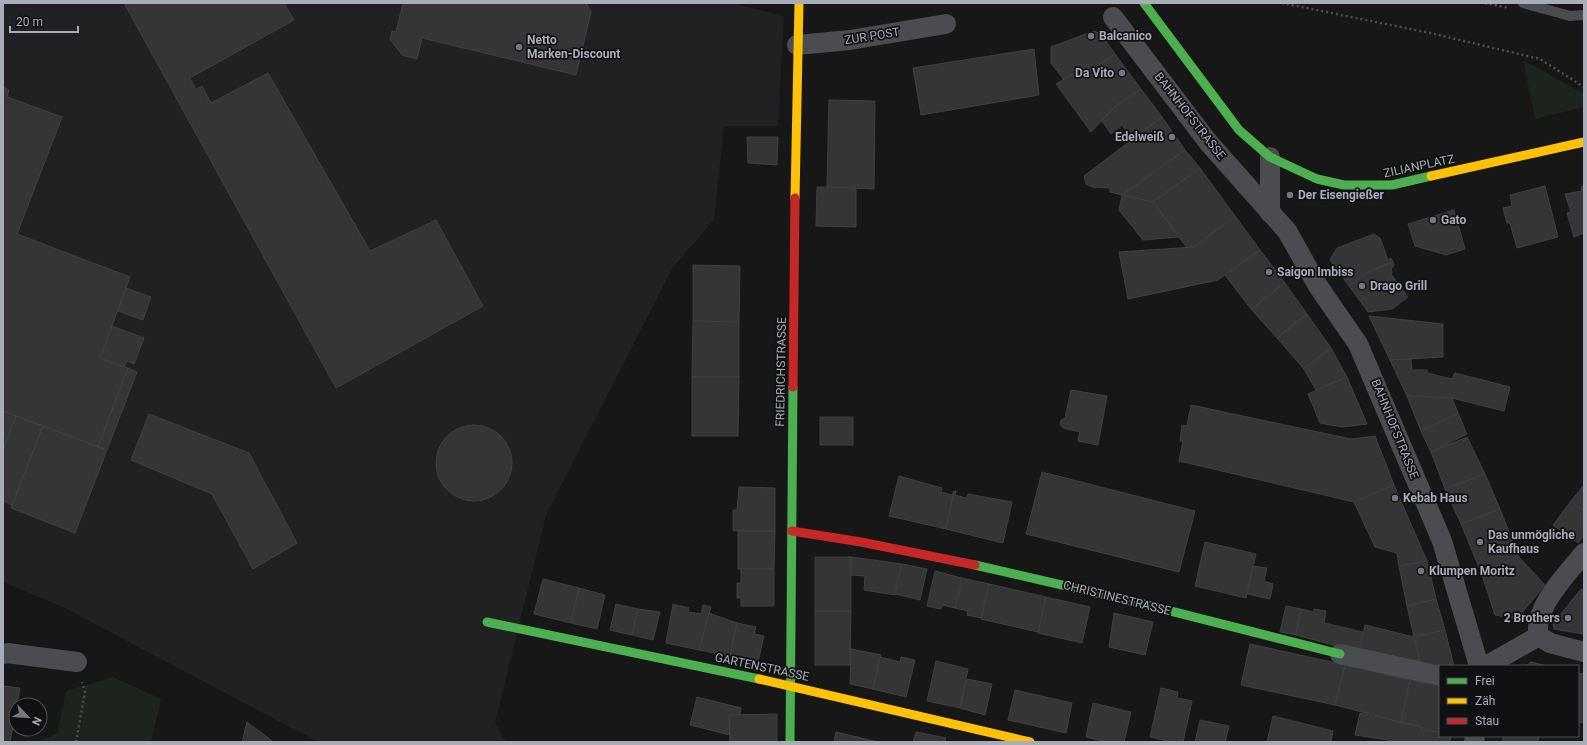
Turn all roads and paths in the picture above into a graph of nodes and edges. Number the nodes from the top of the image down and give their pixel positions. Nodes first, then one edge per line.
1 (799, 3) edge
2 (1144, 3) edge
3 (1282, 3) edge
4 (1523, 3) edge
5 (1584, 15) edge
6 (1113, 17) dead end
7 (946, 24) dead end
8 (797, 45) junction
9 (1584, 87) edge
10 (1584, 142) edge
11 (1270, 158) junction
12 (1270, 213) junction
13 (792, 531) junction
14 (1584, 553) edge
15 (487, 622) dead end
16 (1539, 636) junction
17 (1584, 652) edge
18 (3, 654) edge
19 (1340, 654) joint
20 (78, 662) joint
21 (1478, 665) edge
22 (1488, 665) edge
23 (1439, 676) edge
24 (791, 686) junction
25 (76, 742) edge
26 (790, 742) edge
27 (1030, 742) edge

1 - 8 street, FRIEDRICHSTRASSE
2 - 11 street, ZILIANPLATZ
3 - 9 path
4 - 5 lane
6 - 12 street, BAHNHOFSTRASSE
7 - 8 street, ZUR POST
8 - 13 street, FRIEDRICHSTRASSE
10 - 11 street, ZILIANPLATZ
11 - 12 street
12 - 21 street, BAHNHOFSTRASSE
13 - 19 street, CHRISTINESTRASSE
13 - 24 street, FRIEDRICHSTRASSE
14 - 16 street
15 - 24 street, GARTENSTRASSE
16 - 17 street
16 - 22 street
18 - 20 street
19 - 23 street, CHRISTINESTRASSE
20 - 25 path
24 - 26 street, FRIEDRICHSTRASSE
24 - 27 street, GARTENSTRASSE

